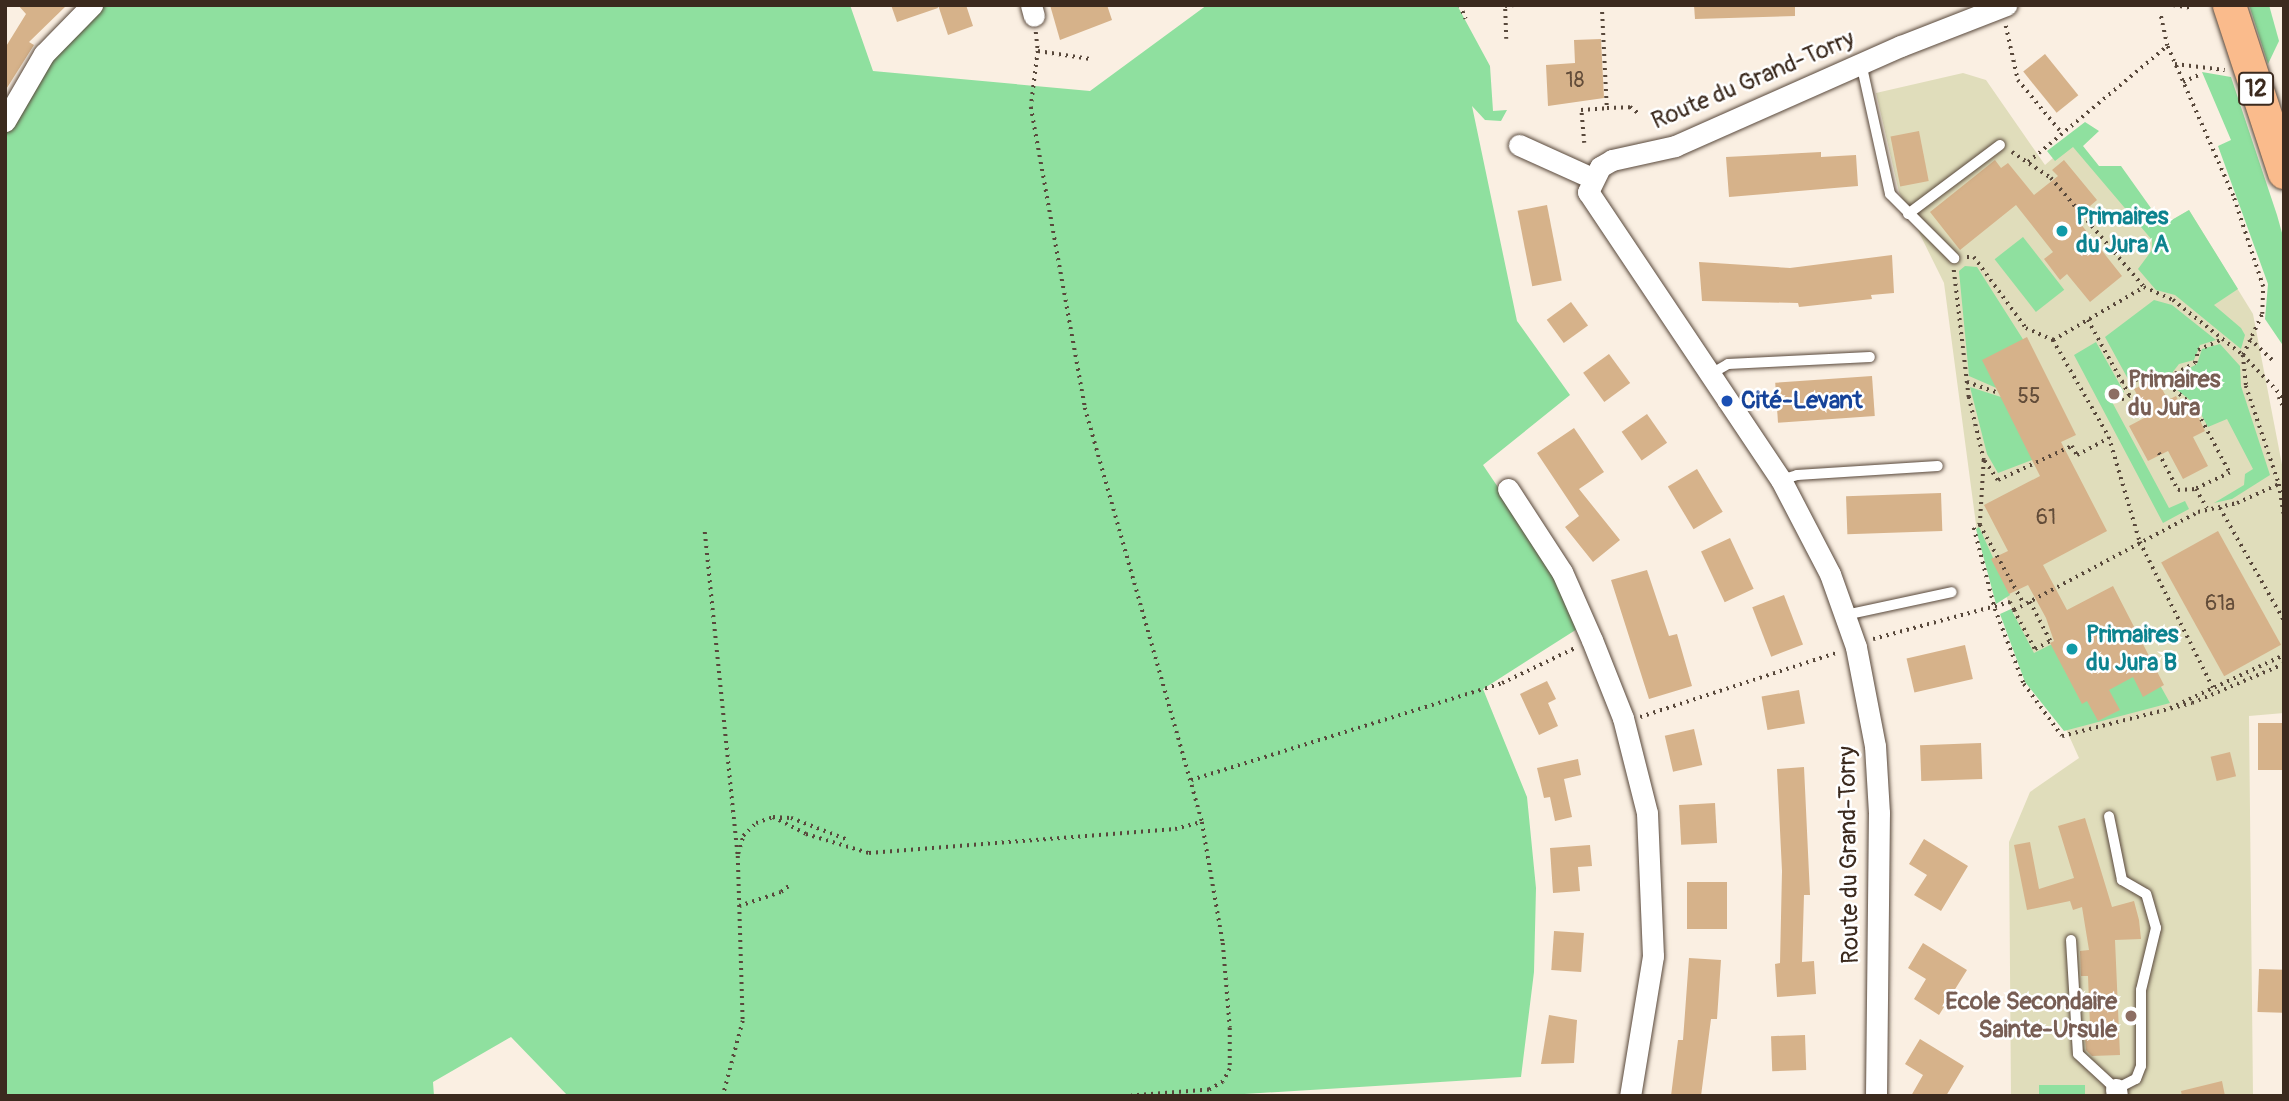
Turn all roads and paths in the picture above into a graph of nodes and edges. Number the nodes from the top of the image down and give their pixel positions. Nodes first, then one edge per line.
1 (92, 5) edge
2 (1460, 5) edge
3 (1514, 5) edge
4 (1602, 5) edge
5 (2173, 5) edge
6 (2229, 5) edge
7 (2191, 8) dead end
8 (1032, 11) edge
9 (1999, 11) edge
10 (2160, 14) dead end
11 (1466, 19) dead end
12 (1506, 39) dead end
13 (2167, 46) junction
14 (1038, 51) junction
15 (1090, 59) dead end
16 (1861, 63) junction
17 (2175, 64) junction
18 (2201, 74) dead end
19 (2251, 74) junction
20 (2183, 82) junction
21 (1607, 108) junction
22 (1638, 113) dead end
23 (5, 121) edge
24 (2060, 132) junction
25 (1584, 143) dead end
26 (1519, 145) dead end
27 (2000, 145) joint
28 (2028, 162) junction
29 (2284, 172) edge
30 (1592, 178) junction
31 (1909, 214) junction
32 (1954, 258) junction
33 (2144, 287) junction
34 (2088, 320) junction
35 (2223, 339) junction
36 (2053, 340) junction
37 (2250, 340) junction
38 (2243, 355) junction
39 (1870, 357) dead end
40 (2274, 361) dead end
41 (1709, 375) junction
42 (2163, 380) junction
43 (1967, 382) junction
44 (2122, 382) junction
45 (1996, 392) dead end
46 (2279, 395) junction
47 (2284, 398) edge
48 (2117, 402) dead end
49 (2284, 408) edge
50 (2109, 437) junction
51 (2159, 453) dead end
52 (1984, 460) junction
53 (1938, 466) dead end
54 (1781, 480) junction
55 (2279, 484) junction
56 (1508, 489) dead end
57 (2196, 489) junction
58 (2207, 508) junction
59 (2220, 508) junction
60 (2284, 514) edge
61 (1980, 525) junction
62 (705, 532) dead end
63 (2140, 542) junction
64 (1952, 592) dead end
65 (2027, 603) junction
66 (1995, 609) junction
67 (2014, 610) junction
68 (1845, 615) junction
69 (2284, 620) edge
70 (1592, 640) junction
71 (1856, 647) junction
72 (2284, 655) edge
73 (2284, 664) edge
74 (2213, 688) junction
75 (2170, 709) junction
76 (1635, 719) dead end
77 (1191, 780) junction
78 (2109, 816) dead end
79 (773, 817) junction
80 (1202, 822) junction
81 (848, 840) dead end
82 (737, 856) junction
83 (790, 885) dead end
84 (739, 906) junction
85 (2071, 940) dead end
86 (2117, 1092) edge
87 (723, 1096) edge
88 (1131, 1096) edge
89 (1630, 1096) edge
90 (1876, 1096) edge

1 - 23 street
2 - 11 path
3 - 12 path
4 - 21 path
5 - 7 path
6 - 19 main road, 12
8 - 14 path
9 - 16 street, Route du Grand-Torry
9 - 24 path
10 - 13 path
13 - 17 path
13 - 24 path
14 - 15 path
14 - 77 path
16 - 30 street, Route du Grand-Torry
16 - 31 lane
17 - 19 path
17 - 20 path
18 - 20 path
19 - 29 main road, 12
20 - 37 path
21 - 22 path
21 - 25 path
24 - 28 path
26 - 30 street
27 - 28 path
27 - 31 lane
28 - 33 path
30 - 41 street, Route du Grand-Torry
31 - 32 lane
32 - 36 path
32 - 43 path
33 - 34 path
33 - 35 path
34 - 36 path
34 - 44 path
35 - 38 path
35 - 42 path
36 - 50 path
37 - 38 path
37 - 40 path
38 - 46 path
38 - 55 path
39 - 41 lane
41 - 54 street, Route du Grand-Torry
42 - 44 path
42 - 57 path
43 - 45 path
43 - 52 path
44 - 48 path
46 - 47 path
46 - 49 path
50 - 52 path
50 - 63 path
51 - 57 path
52 - 61 path
53 - 54 lane
54 - 68 street, Route du Grand-Torry
55 - 59 path
55 - 60 path
56 - 70 street
57 - 58 path
58 - 59 path
58 - 63 path
59 - 69 path
61 - 65 path
61 - 66 path
62 - 82 path
63 - 65 path
63 - 74 path
64 - 68 lane
65 - 67 path
65 - 67 path
66 - 67 path
66 - 71 path
66 - 75 path
68 - 71 street, Route du Grand-Torry
70 - 77 path
70 - 89 street
71 - 76 path
71 - 90 street, Route du Grand-Torry
72 - 74 path
73 - 75 path
74 - 75 path
77 - 80 path
78 - 86 lane
79 - 80 path
79 - 81 path
79 - 82 path
80 - 88 path
82 - 84 path
83 - 84 path
84 - 87 path
85 - 86 lane

